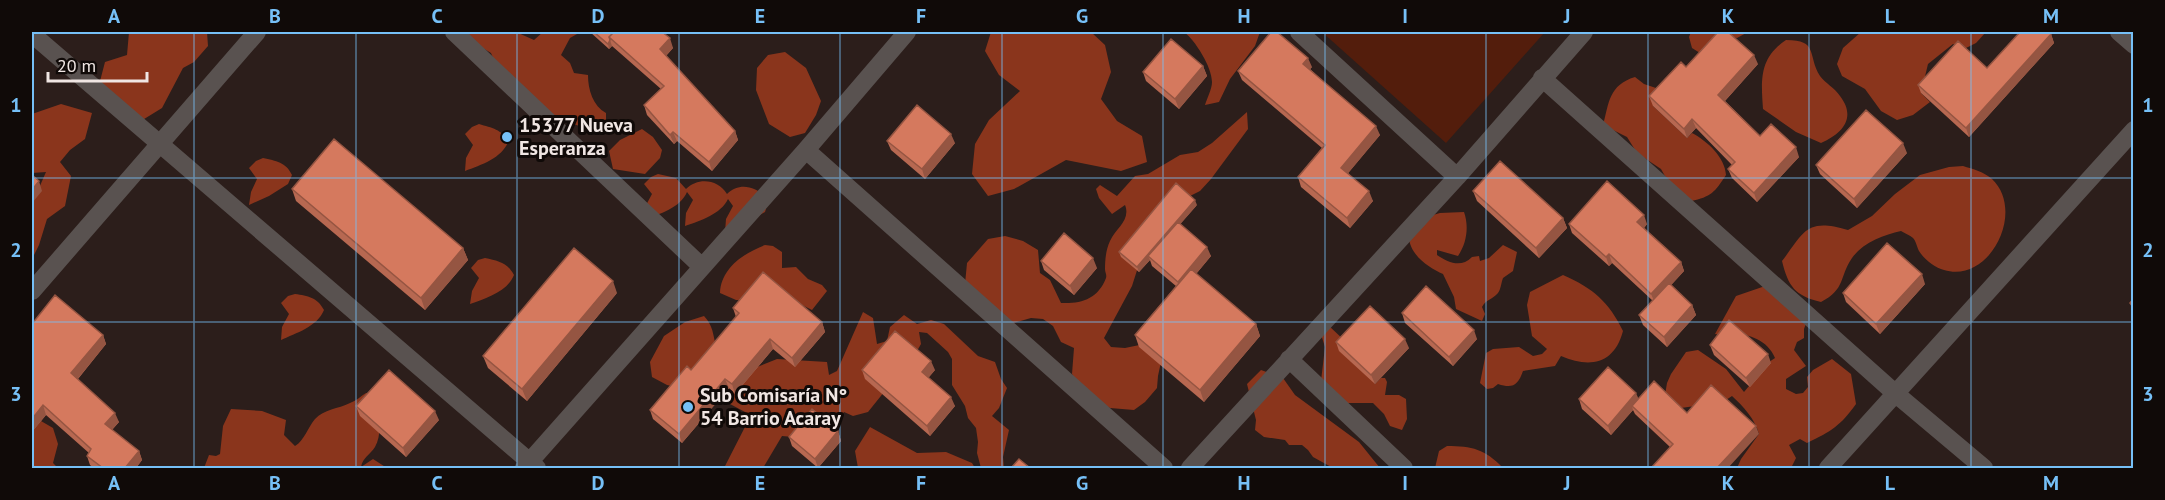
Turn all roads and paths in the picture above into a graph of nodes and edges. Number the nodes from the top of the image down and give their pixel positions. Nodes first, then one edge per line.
1 (257, 32) edge
2 (454, 32) edge
3 (907, 32) edge
4 (1299, 32) edge
5 (1584, 32) edge
6 (2119, 32) edge
7 (32, 34) edge
8 (2133, 45) edge
9 (1542, 78) junction
10 (2133, 130) edge
11 (158, 144) junction
12 (806, 150) junction
13 (1457, 177) junction
14 (701, 266) junction
15 (32, 291) edge
16 (1289, 359) junction
17 (1896, 394) junction
18 (530, 466) edge
19 (1164, 468) edge
20 (1191, 468) edge
21 (1404, 468) edge
22 (1828, 468) edge
23 (1984, 468) edge

1 - 11 street
2 - 14 street
3 - 12 street
4 - 13 street
5 - 9 street
6 - 8 street
7 - 11 street
9 - 13 street
9 - 17 street
10 - 17 street
11 - 15 street
11 - 18 street
12 - 14 street
12 - 19 street
13 - 16 street
14 - 18 street
16 - 20 street
16 - 21 street
17 - 22 street
17 - 23 street

